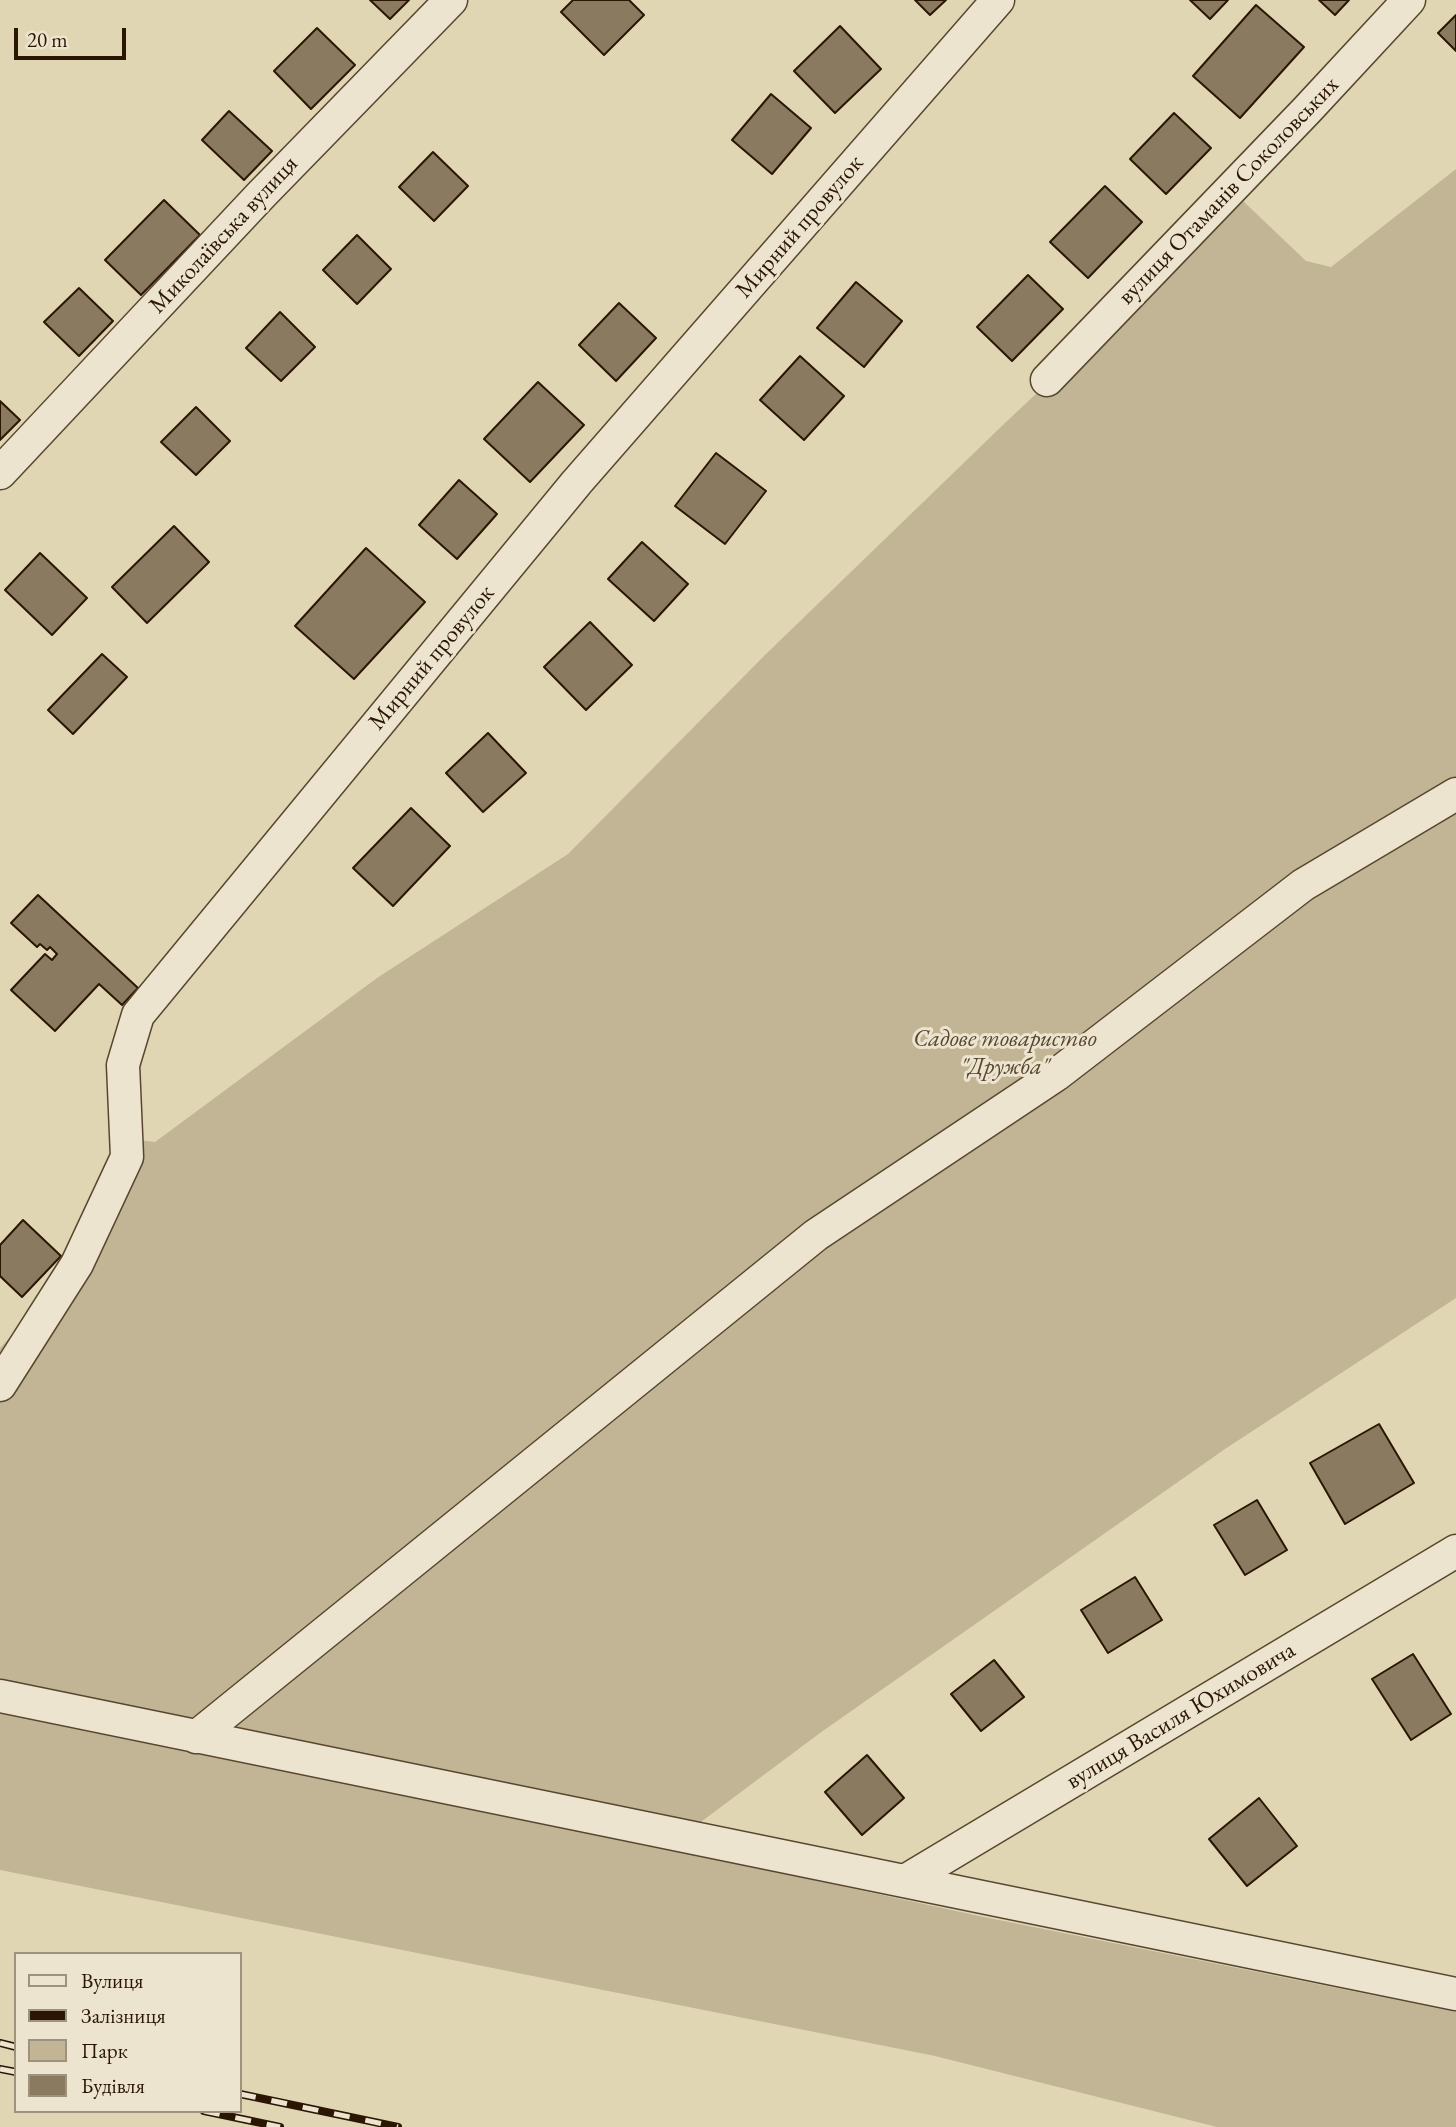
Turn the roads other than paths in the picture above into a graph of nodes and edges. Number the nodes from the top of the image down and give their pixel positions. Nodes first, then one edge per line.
1 (451, 0) edge
2 (998, 0) edge
3 (1409, 0) edge
4 (1048, 380) dead end
5 (0, 473) edge
6 (1456, 794) edge
7 (0, 1385) edge
8 (1456, 1551) edge
9 (0, 1696) edge
10 (197, 1737) junction
11 (905, 1881) junction
12 (1456, 1994) edge

1 - 5 street, Миколаївська вулиця
2 - 7 street, Мирний провулок
3 - 4 street, вулиця Отаманів Соколовських
6 - 10 street
8 - 11 street, вулиця Василя Юхимовича
9 - 10 street
10 - 11 street
11 - 12 street

